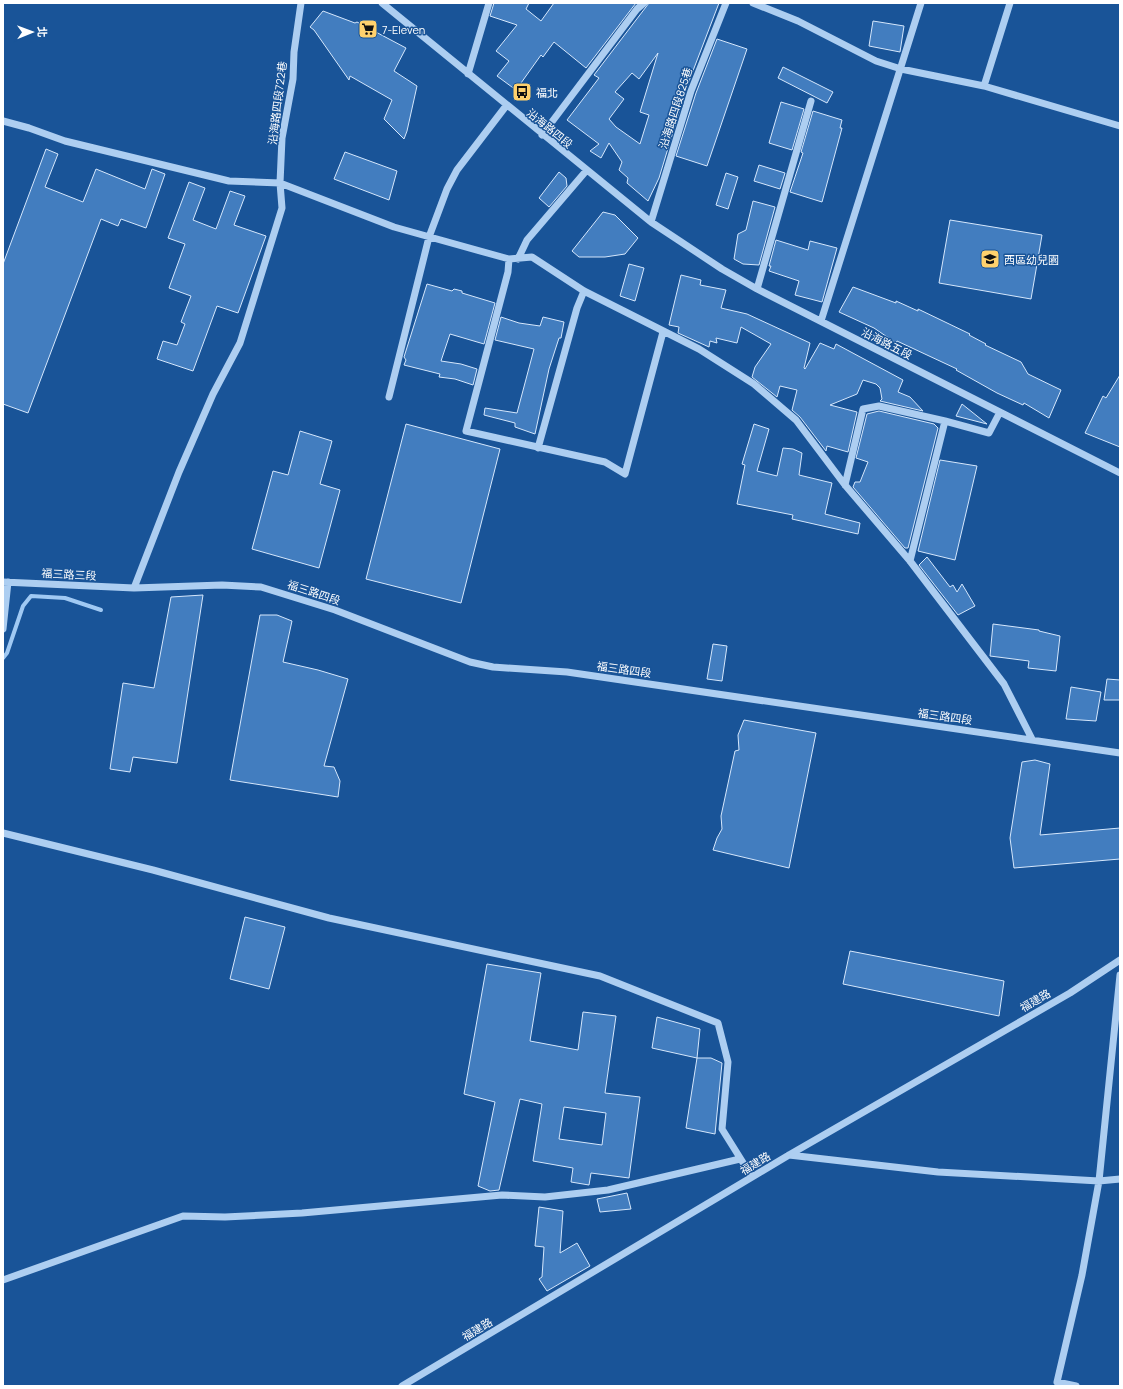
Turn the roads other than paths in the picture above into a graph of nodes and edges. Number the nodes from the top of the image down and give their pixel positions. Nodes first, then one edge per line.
1 (302, 3) edge
2 (382, 3) edge
3 (489, 3) edge
4 (644, 3) edge
5 (726, 3) edge
6 (753, 3) edge
7 (921, 3) edge
8 (1010, 3) edge
9 (900, 69) junction
10 (468, 74) junction
11 (984, 86) junction
12 (811, 101) dead end
13 (506, 106) junction
14 (3, 121) edge
15 (1120, 126) edge
16 (542, 135) junction
17 (586, 171) junction
18 (280, 183) junction
19 (650, 222) junction
20 (429, 237) junction
21 (509, 259) junction
22 (518, 259) junction
23 (757, 289) junction
24 (584, 291) junction
25 (821, 321) junction
26 (663, 332) junction
27 (389, 397) dead end
28 (1000, 412) junction
29 (945, 421) junction
30 (538, 448) junction
31 (1120, 473) edge
32 (845, 485) junction
33 (910, 561) junction
34 (5, 582) edge
35 (134, 588) junction
36 (3, 629) edge
37 (1032, 739) junction
38 (1120, 753) edge
39 (3, 832) edge
40 (1120, 960) edge
41 (1120, 975) edge
42 (789, 1155) junction
43 (740, 1159) junction
44 (752, 1177) junction
45 (1120, 1179) edge
46 (1099, 1181) junction
47 (3, 1280) edge
48 (1057, 1384) edge
49 (402, 1386) edge
50 (1076, 1386) edge

1 - 18 street, 沿海路四段722巷
2 - 10 street, 沿海路四段
3 - 10 street
4 - 16 street
5 - 19 street, 沿海路四段825巷
6 - 9 street
7 - 9 street
8 - 11 street
9 - 11 street
9 - 25 street
10 - 13 street, 沿海路四段
11 - 15 street
12 - 23 street
13 - 16 street, 沿海路四段
13 - 20 street
14 - 18 street
16 - 17 street, 沿海路四段
17 - 19 street, 沿海路四段
17 - 22 street
18 - 20 street
18 - 35 street, 沿海路四段722巷
19 - 23 street, 沿海路五段
20 - 21 street
20 - 27 street
21 - 22 street
21 - 30 street
22 - 24 street
23 - 25 street, 沿海路五段
24 - 26 street
24 - 30 street
25 - 28 street, 沿海路五段
26 - 30 street
26 - 32 street
28 - 29 street
28 - 31 street, 沿海路五段
29 - 32 street
29 - 33 street
32 - 33 street
33 - 37 street
34 - 35 street, 福三路三段
34 - 36 street
35 - 37 street, 福三路四段
37 - 38 street, 福三路四段
39 - 43 street
40 - 42 street, 福建路
41 - 46 street
42 - 44 street, 福建路
42 - 46 street
43 - 44 street
43 - 47 street
44 - 49 street, 福建路
45 - 46 street
46 - 48 street
48 - 50 street

